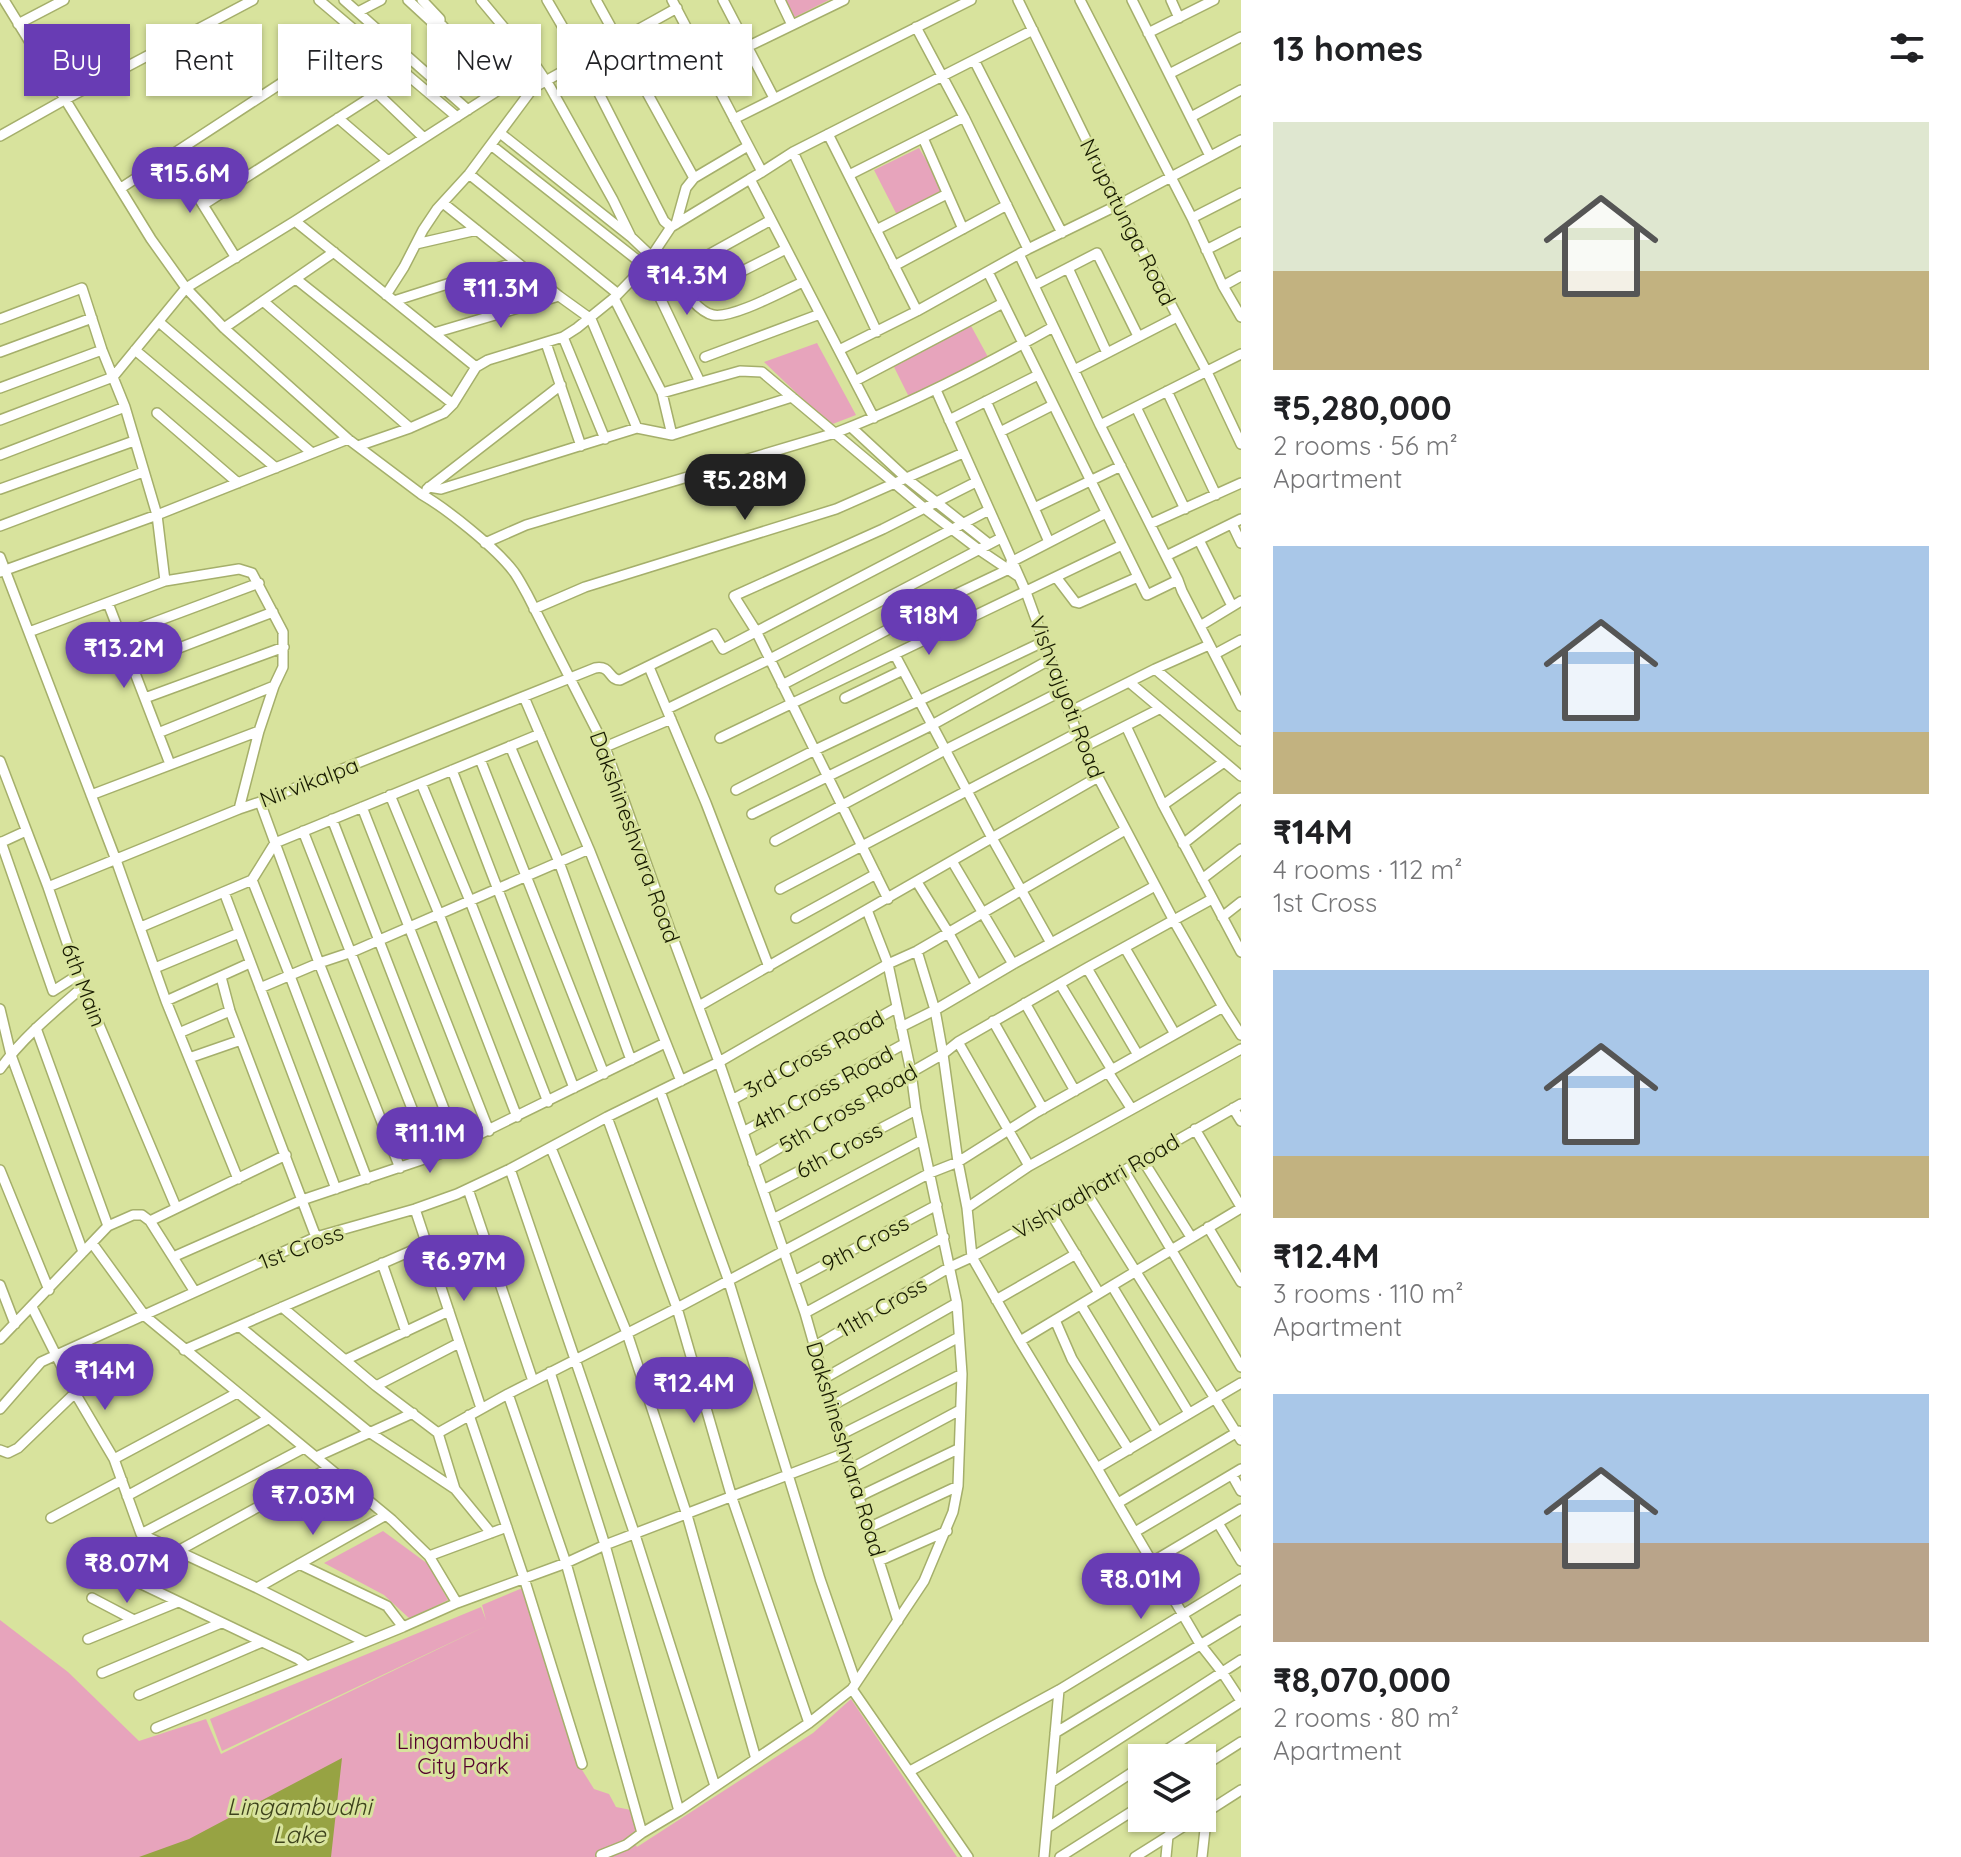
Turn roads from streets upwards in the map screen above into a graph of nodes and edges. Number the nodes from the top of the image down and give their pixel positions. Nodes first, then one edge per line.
1 (4, 0) edge
2 (64, 0) edge
3 (253, 0) edge
4 (319, 0) edge
5 (344, 0) edge
6 (381, 0) edge
7 (408, 0) edge
8 (422, 0) edge
9 (481, 0) edge
10 (547, 0) edge
11 (596, 0) edge
12 (723, 0) edge
13 (780, 0) edge
14 (844, 0) edge
15 (971, 0) edge
16 (1018, 0) edge
17 (1080, 0) edge
18 (1132, 0) edge
19 (1171, 0) edge
20 (1214, 0) edge
21 (675, 4) edge
22 (950, 5) edge
23 (358, 12) junction
24 (1179, 18) junction
25 (440, 23) joint
26 (18, 24) junction
27 (347, 24) edge
28 (501, 24) edge
29 (561, 24) edge
30 (610, 24) edge
31 (643, 24) edge
32 (735, 24) edge
33 (792, 25) junction
34 (916, 27) junction
35 (1033, 30) junction
36 (1148, 33) junction
37 (1241, 37) edge
38 (752, 45) edge
39 (752, 56) edge
40 (974, 60) junction
41 (427, 73) edge
42 (541, 74) edge
43 (1169, 74) junction
44 (557, 75) edge
45 (943, 76) junction
46 (411, 77) edge
47 (546, 81) junction
48 (278, 85) edge
49 (1241, 90) edge
50 (372, 96) edge
51 (380, 96) edge
52 (452, 96) edge
53 (490, 96) edge
54 (600, 96) edge
55 (650, 96) edge
56 (774, 98) junction
57 (64, 100) junction
58 (468, 110) junction
59 (457, 117) junction
60 (964, 117) junction
61 (1191, 117) junction
62 (338, 118) junction
63 (734, 119) junction
64 (500, 133) junction
65 (828, 134) junction
66 (0, 136) edge
67 (424, 138) junction
68 (923, 138) junction
69 (1241, 140) edge
70 (491, 145) junction
71 (748, 146) junction
72 (793, 152) junction
73 (172, 155) junction
74 (1210, 156) junction
75 (388, 161) junction
76 (762, 172) junction
77 (469, 174) junction
78 (849, 175) junction
79 (1171, 176) junction
80 (694, 178) junction
81 (750, 179) junction
82 (121, 188) junction
83 (1241, 193) edge
84 (947, 194) junction
85 (443, 203) junction
86 (203, 205) junction
87 (1007, 205) junction
88 (1118, 205) junction
89 (1192, 218) junction
90 (771, 220) junction
91 (295, 221) junction
92 (674, 225) junction
93 (963, 229) junction
94 (477, 230) junction
95 (876, 230) junction
96 (1241, 232) edge
97 (1062, 233) junction
98 (631, 237) junction
99 (416, 244) junction
100 (786, 249) junction
101 (1206, 250) junction
102 (334, 252) junction
103 (1024, 252) junction
104 (651, 256) junction
105 (236, 258) junction
106 (516, 262) junction
107 (645, 266) junction
108 (894, 266) junction
109 (1068, 268) junction
110 (988, 272) junction
111 (1241, 276) edge
112 (296, 279) junction
113 (803, 282) junction
114 (1035, 285) junction
115 (1223, 286) junction
116 (186, 288) junction
117 (559, 296) junction
118 (616, 296) junction
119 (390, 298) junction
120 (689, 298) junction
121 (263, 301) junction
122 (1003, 303) junction
123 (917, 311) junction
124 (1240, 311) edge
125 (820, 314) junction
126 (1177, 317) junction
127 (92, 318) junction
128 (0, 319) edge
129 (591, 319) junction
130 (159, 322) junction
131 (1053, 327) junction
132 (224, 328) junction
133 (877, 332) junction
134 (434, 333) junction
135 (1138, 336) junction
136 (563, 337) junction
137 (546, 343) junction
138 (1022, 344) junction
139 (102, 350) junction
140 (135, 350) junction
141 (839, 350) junction
142 (0, 352) edge
143 (1107, 353) junction
144 (1241, 354) edge
145 (705, 357) dead end
146 (476, 367) junction
147 (1074, 370) junction
148 (1207, 372) junction
149 (1038, 375) junction
150 (113, 377) junction
151 (855, 381) junction
152 (700, 382) junction
153 (561, 385) junction
154 (0, 388) edge
155 (936, 390) junction
156 (1167, 391) junction
157 (662, 393) junction
158 (792, 397) junction
159 (986, 401) junction
160 (453, 404) junction
161 (1053, 405) junction
162 (125, 407) junction
163 (1136, 407) junction
164 (157, 413) dead end
165 (874, 418) junction
166 (0, 420) edge
167 (949, 420) junction
168 (1100, 425) junction
169 (851, 427) junction
170 (410, 428) junction
171 (637, 428) junction
172 (1000, 432) junction
173 (835, 433) junction
174 (672, 435) junction
175 (348, 439) junction
176 (605, 439) junction
177 (134, 441) junction
178 (1241, 444) edge
179 (358, 446) junction
180 (581, 446) junction
181 (312, 453) junction
182 (963, 453) junction
183 (0, 455) edge
184 (1121, 466) junction
185 (276, 468) junction
186 (143, 472) junction
187 (906, 478) junction
188 (1090, 481) junction
189 (976, 482) junction
190 (238, 483) junction
191 (1241, 483) edge
192 (894, 484) junction
193 (0, 489) edge
194 (425, 491) junction
195 (1216, 495) junction
196 (936, 502) junction
197 (924, 508) junction
198 (1034, 508) junction
199 (1185, 509) junction
200 (989, 510) junction
201 (1106, 513) junction
202 (157, 515) junction
203 (1236, 522) edge
204 (961, 524) junction
205 (1150, 524) junction
206 (0, 526) edge
207 (951, 528) junction
208 (1001, 538) junction
209 (1199, 540) junction
210 (1049, 542) junction
211 (485, 543) junction
212 (1241, 543) edge
213 (989, 544) junction
214 (1122, 545) junction
215 (978, 549) junction
216 (1166, 556) junction
217 (0, 557) edge
218 (1009, 566) junction
219 (3, 572) edge
220 (1056, 577) junction
221 (1138, 577) junction
222 (1178, 580) junction
223 (165, 581) junction
224 (259, 583) junction
225 (1026, 592) junction
226 (108, 603) junction
227 (1237, 604) edge
228 (534, 609) junction
229 (273, 612) junction
230 (1200, 626) junction
231 (756, 631) junction
232 (29, 632) junction
233 (120, 635) junction
234 (1241, 640) edge
235 (1045, 641) junction
236 (284, 647) junction
237 (1212, 650) junction
238 (895, 655) junction
239 (770, 659) junction
240 (1051, 659) junction
241 (132, 666) junction
242 (649, 667) junction
243 (1155, 669) junction
244 (903, 670) junction
245 (570, 678) junction
246 (1129, 682) junction
247 (782, 685) junction
248 (274, 686) junction
249 (1062, 691) junction
250 (1238, 694) edge
251 (524, 697) junction
252 (145, 698) junction
253 (845, 698) dead end
254 (919, 701) junction
255 (792, 704) junction
256 (1241, 706) edge
257 (1159, 709) junction
258 (1069, 712) junction
259 (669, 714) junction
260 (932, 725) junction
261 (1126, 726) junction
262 (259, 731) junction
263 (158, 733) junction
264 (1077, 733) junction
265 (540, 734) junction
266 (720, 738) dead end
267 (1241, 741) edge
268 (510, 746) junction
269 (605, 747) junction
270 (1084, 747) junction
271 (815, 750) junction
272 (945, 750) junction
273 (480, 759) junction
274 (1224, 762) junction
275 (1, 764) edge
276 (170, 764) junction
277 (452, 770) junction
278 (1241, 776) edge
279 (1098, 777) junction
280 (828, 778) junction
281 (421, 783) junction
282 (736, 790) dead end
283 (967, 792) junction
284 (91, 795) junction
285 (390, 795) junction
286 (1241, 798) edge
287 (260, 802) junction
288 (842, 805) junction
289 (1163, 805) junction
290 (362, 807) junction
291 (239, 809) junction
292 (752, 814) dead end
293 (332, 819) junction
294 (1125, 830) junction
295 (26, 831) junction
296 (303, 831) junction
297 (992, 838) junction
298 (775, 841) dead end
299 (0, 842) edge
300 (275, 843) junction
301 (1183, 844) junction
302 (863, 847) junction
303 (589, 849) junction
304 (1241, 849) edge
305 (116, 860) junction
306 (952, 861) junction
307 (559, 862) junction
308 (876, 874) junction
309 (527, 877) junction
310 (1202, 879) junction
311 (252, 880) junction
312 (917, 882) junction
313 (1155, 886) junction
314 (48, 887) junction
315 (498, 889) junction
316 (780, 889) dead end
317 (1020, 890) junction
318 (224, 892) junction
319 (888, 899) junction
320 (1212, 899) junction
321 (470, 901) junction
322 (1241, 902) edge
323 (867, 910) junction
324 (982, 912) junction
325 (439, 914) junction
326 (1222, 917) junction
327 (796, 918) dead end
328 (1174, 921) junction
329 (141, 927) junction
330 (409, 927) junction
331 (948, 932) junction
332 (239, 933) junction
333 (379, 940) junction
334 (1051, 943) junction
335 (1125, 948) junction
336 (917, 951) junction
337 (352, 952) junction
338 (1241, 952) edge
339 (250, 963) junction
340 (319, 963) junction
341 (888, 964) junction
342 (1013, 964) junction
343 (769, 967) junction
344 (155, 968) junction
345 (1087, 968) junction
346 (78, 975) junction
347 (290, 976) junction
348 (221, 977) junction
349 (1060, 984) junction
350 (977, 985) junction
351 (84, 986) junction
352 (260, 988) junction
353 (166, 1001) junction
354 (1025, 1003) junction
355 (699, 1006) junction
356 (1223, 1007) junction
357 (896, 1008) junction
358 (0, 1009) edge
359 (935, 1010) junction
360 (230, 1011) junction
361 (993, 1021) junction
362 (901, 1027) junction
363 (3, 1028) edge
364 (36, 1028) junction
365 (179, 1033) junction
366 (1175, 1034) junction
367 (1241, 1035) edge
368 (241, 1040) junction
369 (958, 1042) junction
370 (665, 1043) junction
371 (904, 1044) junction
372 (1241, 1049) edge
373 (943, 1054) junction
374 (11, 1055) junction
375 (1138, 1055) junction
376 (189, 1058) junction
377 (631, 1060) junction
378 (719, 1062) junction
379 (0, 1069) edge
380 (1110, 1071) junction
381 (911, 1072) junction
382 (604, 1074) junction
383 (681, 1081) junction
384 (574, 1088) junction
385 (660, 1091) junction
386 (1075, 1091) junction
387 (732, 1100) junction
388 (548, 1102) junction
389 (1237, 1106) edge
390 (1131, 1108) junction
391 (1043, 1109) junction
392 (916, 1110) junction
393 (517, 1117) junction
394 (607, 1117) junction
395 (1241, 1121) edge
396 (1195, 1129) junction
397 (1008, 1130) junction
398 (489, 1131) junction
399 (743, 1132) junction
400 (922, 1140) junction
401 (458, 1145) junction
402 (551, 1148) junction
403 (286, 1155) junction
404 (431, 1157) junction
405 (1142, 1159) junction
406 (958, 1162) junction
407 (753, 1163) junction
408 (1029, 1166) junction
409 (400, 1168) junction
410 (510, 1169) junction
411 (0, 1170) edge
412 (1124, 1170) junction
413 (930, 1173) junction
414 (238, 1179) junction
415 (367, 1179) junction
416 (336, 1189) junction
417 (468, 1189) junction
418 (763, 1190) junction
419 (1086, 1192) junction
420 (302, 1200) junction
421 (937, 1205) junction
422 (176, 1207) junction
423 (967, 1208) junction
424 (1241, 1208) edge
425 (415, 1209) junction
426 (1050, 1212) junction
427 (773, 1219) junction
428 (150, 1221) junction
429 (108, 1226) junction
430 (1208, 1227) junction
431 (316, 1237) junction
432 (944, 1237) junction
433 (1191, 1237) junction
434 (92, 1243) junction
435 (427, 1244) junction
436 (784, 1249) junction
437 (1173, 1250) junction
438 (83, 1252) junction
439 (1076, 1254) junction
440 (173, 1257) junction
441 (972, 1257) junction
442 (382, 1263) junction
443 (950, 1267) junction
444 (1136, 1271) junction
445 (728, 1279) junction
446 (794, 1281) junction
447 (1241, 1282) edge
448 (0, 1285) edge
449 (1112, 1286) junction
450 (49, 1290) junction
451 (195, 1292) junction
452 (1099, 1293) junction
453 (996, 1300) junction
454 (957, 1303) junction
455 (1081, 1305) junction
456 (32, 1307) junction
457 (282, 1307) junction
458 (677, 1308) junction
459 (449, 1311) junction
460 (805, 1313) junction
461 (145, 1316) junction
462 (1055, 1320) junction
463 (15, 1324) junction
464 (239, 1326) junction
465 (406, 1332) junction
466 (627, 1333) junction
467 (959, 1337) junction
468 (0, 1339) edge
469 (1020, 1341) junction
470 (459, 1343) junction
471 (815, 1346) junction
472 (184, 1350) junction
473 (57, 1356) junction
474 (575, 1359) junction
475 (345, 1360) junction
476 (1241, 1367) edge
477 (550, 1372) junction
478 (962, 1374) junction
479 (823, 1379) junction
480 (533, 1381) junction
481 (1241, 1383) edge
482 (376, 1386) junction
483 (75, 1393) junction
484 (237, 1393) junction
485 (508, 1394) junction
486 (1215, 1397) junction
487 (831, 1406) junction
488 (481, 1408) junction
489 (0, 1409) edge
490 (960, 1410) junction
491 (413, 1413) junction
492 (1189, 1413) junction
493 (469, 1415) junction
494 (268, 1419) junction
495 (369, 1432) junction
496 (1158, 1432) junction
497 (438, 1433) junction
498 (1240, 1434) edge
499 (840, 1435) junction
500 (304, 1448) junction
501 (958, 1449) junction
502 (0, 1450) edge
503 (1129, 1450) junction
504 (845, 1453) junction
505 (316, 1457) junction
506 (114, 1459) junction
507 (329, 1468) junction
508 (1097, 1468) junction
509 (850, 1469) junction
510 (1236, 1472) edge
511 (789, 1475) junction
512 (122, 1480) junction
513 (958, 1486) junction
514 (455, 1489) junction
515 (1241, 1491) edge
516 (127, 1496) junction
517 (858, 1497) junction
518 (732, 1498) junction
519 (1118, 1503) junction
520 (1241, 1509) edge
521 (386, 1515) junction
522 (687, 1515) junction
523 (51, 1518) dead end
524 (1218, 1523) junction
525 (507, 1527) junction
526 (868, 1528) junction
527 (947, 1531) junction
528 (1135, 1532) junction
529 (491, 1533) junction
530 (141, 1534) junction
531 (635, 1535) junction
532 (605, 1545) junction
533 (178, 1551) junction
534 (429, 1556) junction
535 (879, 1561) junction
536 (1241, 1561) edge
537 (1152, 1562) junction
538 (566, 1563) junction
539 (299, 1564) junction
540 (524, 1578) junction
541 (131, 1579) dead end
542 (1241, 1579) edge
543 (257, 1588) junction
544 (92, 1598) dead end
545 (178, 1602) junction
546 (457, 1603) junction
547 (1183, 1615) junction
548 (134, 1620) junction
549 (1241, 1620) edge
550 (898, 1621) junction
551 (221, 1623) junction
552 (403, 1627) junction
553 (88, 1639) dead end
554 (262, 1642) junction
555 (365, 1642) junction
556 (1200, 1644) junction
557 (1241, 1660) edge
558 (307, 1666) junction
559 (1222, 1672) junction
560 (102, 1673) dead end
561 (854, 1686) junction
562 (1059, 1690) junction
563 (139, 1695) dead end
564 (1241, 1701) edge
565 (809, 1723) junction
566 (156, 1728) dead end
567 (1055, 1733) junction
568 (1241, 1742) edge
569 (1175, 1744) edge
570 (1216, 1758) edge
571 (756, 1759) junction
572 (582, 1764) dead end
573 (910, 1771) junction
574 (1128, 1775) edge
575 (1052, 1782) junction
576 (715, 1786) junction
577 (1241, 1790) edge
578 (1216, 1806) edge
579 (679, 1811) junction
580 (1128, 1814) edge
581 (1047, 1828) junction
582 (1174, 1832) edge
583 (1204, 1832) edge
584 (642, 1833) junction
585 (1168, 1836) junction
586 (601, 1855) dead end
587 (968, 1857) edge
588 (1044, 1857) edge
589 (1060, 1857) edge
590 (1135, 1857) edge
591 (1166, 1857) edge
592 (1202, 1857) edge

1 - 26 street, Dakshineshvara Road
2 - 26 street
3 - 57 street
4 - 27 street
5 - 23 street
6 - 23 street
7 - 25 street
8 - 25 street
9 - 28 street
10 - 29 street
11 - 30 street
12 - 32 street
13 - 33 street
14 - 33 street
15 - 22 street
16 - 35 street, Nrupatunga Road
17 - 79 street
18 - 36 street
19 - 24 street
20 - 24 street
21 - 31 street
21 - 63 street
22 - 34 street
23 - 41 street
24 - 36 street
26 - 57 street, Dakshineshvara Road
33 - 38 street
34 - 45 street
34 - 56 street
35 - 40 street
35 - 88 street, Nrupatunga Road
36 - 43 street
37 - 43 street
39 - 56 street
40 - 45 street
40 - 97 street
42 - 47 street
43 - 61 street
44 - 47 street
45 - 60 street
45 - 65 street
46 - 59 street
47 - 64 street
47 - 98 street
48 - 73 street
49 - 61 street
50 - 62 street
51 - 67 street
52 - 58 street
53 - 58 street
54 - 92 street
55 - 80 street
56 - 63 street
57 - 66 street
57 - 82 street, Dakshineshvara Road
58 - 59 street
59 - 67 street
60 - 68 street
60 - 87 street
61 - 74 street
62 - 75 street
62 - 86 street
63 - 71 street
64 - 70 street
64 - 98 street
65 - 72 street
65 - 78 street
67 - 75 street
68 - 78 street
68 - 84 street
69 - 74 street
70 - 77 street
70 - 107 street
71 - 76 street
71 - 80 street
72 - 76 street
72 - 133 street
73 - 82 street
73 - 86 street
74 - 79 street
75 - 91 street
76 - 81 street
77 - 85 street
77 - 118 street
78 - 95 street
79 - 88 street
79 - 89 street
80 - 92 street
81 - 90 street
81 - 92 street
82 - 116 street, Dakshineshvara Road
83 - 89 street
84 - 93 street
84 - 95 street
85 - 94 street
85 - 99 street
86 - 105 street
87 - 93 street
87 - 103 street
88 - 97 street
88 - 126 street, Nrupatunga Road
89 - 101 street
90 - 100 street
90 - 120 street
91 - 102 street
91 - 105 street
92 - 104 street
93 - 108 street
94 - 99 street
94 - 106 street
95 - 108 street
96 - 101 street
97 - 103 street
98 - 104 street
99 - 119 street
100 - 113 street
100 - 120 street
101 - 115 street
102 - 112 street
102 - 119 street
103 - 110 street
103 - 114 street
104 - 107 street
105 - 116 street
106 - 117 street
106 - 119 street
107 - 118 street
107 - 152 street
108 - 123 street
109 - 114 street
109 - 135 street
109 - 143 street
110 - 122 street
110 - 123 street
111 - 115 street
112 - 121 street
112 - 160 street
113 - 120 street
113 - 125 street
114 - 131 street
115 - 124 street
116 - 130 street
116 - 132 street, Dakshineshvara Road
117 - 129 street
117 - 134 street
118 - 129 street
118 - 157 street
119 - 134 street
121 - 132 street
121 - 170 street
122 - 138 street
122 - 151 street
123 - 133 street
125 - 141 street
125 - 145 street
126 - 135 street
126 - 148 street, Nrupatunga Road
127 - 128 street
127 - 139 street
127 - 142 street
129 - 136 street
129 - 171 street
130 - 140 street
130 - 181 street
131 - 138 street
131 - 147 street
132 - 175 street, Dakshineshvara Road
133 - 141 street
134 - 146 street
135 - 143 street
136 - 137 street
136 - 176 street
137 - 146 street
137 - 153 street
138 - 149 street
138 - 155 street
139 - 150 street
139 - 154 street
140 - 150 street
140 - 185 street
141 - 151 street
143 - 147 street
144 - 148 street
146 - 160 street
147 - 168 street
148 - 156 street
148 - 178 street, Nrupatunga Road
149 - 159 street
149 - 161 street
150 - 162 street
150 - 166 street
151 - 165 street
152 - 157 street
152 - 158 street
153 - 180 street
153 - 194 street
155 - 165 street
155 - 167 street, Vishvajyoti Road
156 - 163 street
156 - 195 street
157 - 174 street
158 - 173 street
158 - 174 street
159 - 167 street
159 - 172 street
160 - 170 street
161 - 172 street
161 - 188 street
162 - 177 street
162 - 183 street
163 - 168 street
163 - 199 street
164 - 190 street
165 - 169 street
167 - 182 street, Vishvajyoti Road
168 - 184 street
169 - 173 street
169 - 187 street
170 - 179 street
171 - 174 street
171 - 176 street
172 - 198 street
173 - 192 street
173 - 211 street
175 - 179 street, Dakshineshvara Road
175 - 181 street
176 - 180 street
177 - 186 street
177 - 193 street
179 - 194 street, Dakshineshvara Road
180 - 194 street
181 - 185 street
182 - 187 street
182 - 189 street, Vishvajyoti Road
184 - 188 street
184 - 205 street
185 - 190 street
186 - 202 street
186 - 206 street
187 - 192 street
187 - 196 street
188 - 198 street
188 - 201 street
189 - 196 street
189 - 200 street, Vishvajyoti Road
190 - 202 street
191 - 195 street
192 - 197 street
192 - 228 street
194 - 211 street, Dakshineshvara Road
195 - 199 street
196 - 197 street
196 - 204 street
197 - 207 street
197 - 231 street
198 - 210 street
199 - 205 street
200 - 204 street
200 - 208 street, Vishvajyoti Road
201 - 210 street
201 - 214 street
202 - 219 street
202 - 223 street
203 - 209 street
203 - 212 street
204 - 207 street
204 - 213 street
205 - 216 street
207 - 215 street
207 - 231 street
208 - 213 street
208 - 218 street, Vishvajyoti Road
209 - 216 street
209 - 227 street
210 - 218 street
211 - 228 street, Dakshineshvara Road
213 - 215 street
214 - 220 street
214 - 221 street
215 - 218 street
215 - 239 street
216 - 222 street
217 - 219 street
218 - 225 street, Vishvajyoti Road
218 - 247 street
219 - 232 street
220 - 221 street
220 - 225 street
221 - 222 street
222 - 230 street
223 - 224 street
223 - 226 street
224 - 229 street
224 - 233 street
225 - 235 street, Vishvajyoti Road
225 - 238 street
226 - 232 street
226 - 233 street
227 - 230 street
228 - 245 street, Dakshineshvara Road
229 - 236 street
229 - 241 street
230 - 237 street
231 - 239 street
231 - 242 street
232 - 284 street
233 - 241 street
234 - 237 street
235 - 240 street, Vishvajyoti Road
235 - 254 street
236 - 248 street
236 - 252 street
237 - 243 street
237 - 250 street
238 - 244 street
238 - 255 street
239 - 247 street
239 - 259 street
240 - 249 street, Vishvajyoti Road
240 - 260 street
241 - 252 street
242 - 245 street, Nirvikalpa
242 - 259 street
243 - 246 street
243 - 267 street
244 - 253 street
244 - 254 street
245 - 251 street, Nirvikalpa
245 - 269 street, Dakshineshvara Road
246 - 257 street
246 - 258 street
247 - 255 street
248 - 262 street
248 - 263 street
249 - 258 street, Vishvajyoti Road
249 - 272 street
250 - 256 street
251 - 265 street
251 - 287 street, Nirvikalpa
252 - 263 street
254 - 260 street
254 - 271 street
255 - 266 street
255 - 271 street
257 - 261 street
257 - 274 street
258 - 264 street, Vishvajyoti Road
259 - 269 street
259 - 343 street
260 - 272 street
260 - 280 street
261 - 270 street
261 - 289 street
262 - 276 street
262 - 291 street
263 - 276 street
264 - 270 street, Vishvajyoti Road
264 - 283 street
265 - 268 street
265 - 303 street
268 - 273 street
268 - 307 street
269 - 355 street, Dakshineshvara Road
270 - 279 street, Vishvajyoti Road
271 - 280 street
271 - 282 street
272 - 283 street
272 - 288 street
273 - 277 street
273 - 309 street
274 - 278 street
274 - 289 street
275 - 295 street, 6th Main
276 - 284 street
277 - 281 street
277 - 315 street
279 - 294 street, Vishvajyoti Road
279 - 297 street
280 - 288 street
280 - 292 street
281 - 285 street
281 - 321 street
283 - 297 street
283 - 302 street
284 - 305 street
285 - 290 street
285 - 325 street
286 - 301 street
287 - 291 street, Nirvikalpa
287 - 300 street
288 - 298 street
288 - 302 street
289 - 301 street
290 - 293 street
290 - 330 street
291 - 305 street, Nirvikalpa
293 - 296 street
293 - 333 street
294 - 313 street, Vishvajyoti Road
294 - 317 street, 1st Cross
295 - 299 street
295 - 314 street, 6th Main
296 - 300 street
296 - 337 street
297 - 306 street
297 - 317 street
299 - 346 street
300 - 311 street
300 - 340 street
301 - 310 street
302 - 308 street
302 - 316 street
303 - 307 street
303 - 370 street
304 - 310 street
305 - 314 street, Nirvikalpa
305 - 329 street
306 - 312 street
306 - 324 street
307 - 309 street
307 - 377 street
308 - 319 street
308 - 327 street
309 - 315 street
309 - 382 street
310 - 320 street
311 - 318 street
311 - 347 street
312 - 319 street
312 - 331 street
313 - 328 street, Vishvajyoti Road
313 - 334 street
314 - 346 street, 6th Main
315 - 321 street
315 - 384 street
317 - 324 street, 1st Cross
317 - 334 street
318 - 329 street
318 - 332 street
319 - 323 street
320 - 326 street
320 - 328 street, 5th Cross Road
321 - 325 street
321 - 388 street
322 - 326 street
323 - 341 street
323 - 343 street
324 - 331 street, 1st Cross
324 - 342 street
325 - 330 street
325 - 393 street
326 - 338 street
328 - 335 street, 5th Cross Road
328 - 356 street, Vishvajyoti Road
329 - 344 street
330 - 333 street
330 - 398 street
331 - 336 street, 1st Cross
331 - 350 street
332 - 339 street
332 - 344 street
333 - 337 street
333 - 401 street
334 - 342 street
335 - 345 street, 5th Cross Road
335 - 366 street
336 - 341 street, 1st Cross
336 - 359 street
337 - 340 street
337 - 404 street
339 - 348 street
339 - 352 street
340 - 347 street
340 - 409 street
341 - 357 street
341 - 378 street, 1st Cross
342 - 350 street
343 - 355 street
344 - 353 street
345 - 349 street, 5th Cross Road
345 - 375 street
346 - 351 street, 6th Main
347 - 352 street
347 - 415 street
348 - 353 street
348 - 360 street
349 - 354 street, 5th Cross Road
349 - 380 street
350 - 359 street
351 - 364 street
351 - 422 street, 6th Main
352 - 416 street
353 - 365 street
354 - 361 street, 5th Cross Road
354 - 386 street
355 - 378 street, Dakshineshvara Road
356 - 366 street
356 - 367 street, Vishvajyoti Road
357 - 362 street
357 - 387 street, 3rd Cross Road
358 - 363 street
359 - 362 street
359 - 373 street
360 - 365 street
360 - 368 street
361 - 369 street, 5th Cross Road
361 - 391 street
362 - 371 street
363 - 374 street
364 - 374 street
364 - 429 street
365 - 376 street
366 - 375 street
368 - 376 street
368 - 403 street
369 - 373 street, 5th Cross Road
369 - 397 street
370 - 377 street
370 - 383 street
371 - 381 street
371 - 399 street, 4th Cross Road
372 - 390 street
373 - 381 street, 5th Cross Road
373 - 406 street
374 - 379 street
374 - 438 street
375 - 380 street
376 - 414 street
377 - 382 street
378 - 383 street, 1st Cross
378 - 387 street, Dakshineshvara Road
380 - 386 street
380 - 390 street
381 - 392 street
381 - 407 street, 5th Cross Road
382 - 384 street
383 - 385 street, 1st Cross
384 - 388 street
385 - 394 street, 1st Cross
385 - 445 street
386 - 391 street
387 - 399 street, Dakshineshvara Road
388 - 393 street
389 - 395 street
389 - 396 street, Vishvadhatri Road
390 - 408 street
391 - 397 street
392 - 400 street
392 - 418 street, 6th Cross
393 - 398 street
394 - 402 street, 1st Cross
394 - 458 street
396 - 405 street, Vishvadhatri Road
396 - 424 street
397 - 406 street
397 - 408 street
398 - 401 street
399 - 407 street, Dakshineshvara Road
400 - 413 street
400 - 427 street
401 - 404 street
402 - 410 street, 1st Cross
402 - 466 street
403 - 414 street
403 - 420 street
404 - 409 street
405 - 412 street, Vishvadhatri Road
405 - 433 street
406 - 413 street
406 - 423 street
407 - 418 street, Dakshineshvara Road
408 - 423 street
409 - 415 street
410 - 417 street, 1st Cross
410 - 474 street
411 - 450 street
412 - 419 street, Vishvadhatri Road
412 - 437 street
413 - 421 street
413 - 436 street
414 - 422 street
415 - 416 street
416 - 420 street
417 - 425 street, 1st Cross
417 - 480 street
418 - 427 street, Dakshineshvara Road
419 - 426 street, Vishvadhatri Road
419 - 444 street
420 - 431 street
420 - 440 street
421 - 432 street
421 - 446 street, 9th Cross
422 - 428 street
423 - 441 street
424 - 430 street
425 - 431 street, 1st Cross
425 - 435 street
426 - 439 street
426 - 441 street, Vishvadhatri Road
427 - 436 street, Dakshineshvara Road
428 - 429 street
428 - 440 street
429 - 434 street
430 - 433 street
430 - 447 street
431 - 451 street, 1st Cross
432 - 443 street
432 - 460 street
433 - 437 street
434 - 438 street
434 - 461 street
435 - 442 street
435 - 459 street
436 - 445 street
436 - 446 street, Dakshineshvara Road
437 - 444 street
437 - 476 street
438 - 450 street
439 - 452 street
439 - 453 street
440 - 451 street
441 - 443 street, Vishvadhatri Road
441 - 453 street
442 - 457 street
442 - 465 street
443 - 454 street
443 - 471 street, 11th Cross
444 - 449 street
444 - 486 street
445 - 458 street
445 - 511 street
446 - 460 street, Dakshineshvara Road
448 - 463 street
449 - 452 street
449 - 492 street
450 - 456 street
451 - 461 street, 1st Cross
452 - 455 street
453 - 469 street
454 - 467 street
454 - 479 street
455 - 462 street
455 - 496 street
456 - 463 street
456 - 473 street
457 - 464 street
457 - 475 street
458 - 466 street
458 - 518 street
459 - 465 street
459 - 470 street
460 - 471 street, Dakshineshvara Road
461 - 472 street
461 - 473 street, 1st Cross
462 - 469 street
462 - 503 street
463 - 468 street
464 - 472 street
464 - 495 street
465 - 475 street
466 - 474 street
466 - 522 street
467 - 478 street
467 - 487 street
469 - 508 street
470 - 482 street
470 - 488 street
471 - 479 street, Dakshineshvara Road
472 - 484 street
473 - 483 street
473 - 489 street, 1st Cross
474 - 477 street
474 - 531 street
475 - 482 street
477 - 480 street
477 - 532 street
478 - 490 street
478 - 499 street
479 - 487 street, Dakshineshvara Road
480 - 485 street
481 - 486 street
482 - 491 street
483 - 502 street
483 - 506 street
484 - 494 street
484 - 506 street
485 - 488 street
485 - 538 street
486 - 492 street
486 - 498 street
487 - 499 street, Dakshineshvara Road
488 - 493 street
490 - 501 street
490 - 509 street
491 - 495 street
491 - 497 street
492 - 496 street
493 - 497 street
493 - 525 street
494 - 500 street
494 - 516 street
495 - 505 street
495 - 514 street
496 - 503 street
497 - 514 street
498 - 519 street
499 - 504 street, Dakshineshvara Road
500 - 505 street
500 - 530 street
501 - 513 street
501 - 517 street
503 - 508 street
504 - 509 street, Dakshineshvara Road
504 - 511 street
505 - 507 street
506 - 512 street
507 - 521 street
507 - 533 street
508 - 519 street
509 - 517 street, Dakshineshvara Road
510 - 515 street
510 - 528 street
511 - 518 street
511 - 561 street
512 - 516 street
512 - 523 street
513 - 526 street
513 - 527 street
514 - 529 street
516 - 530 street
517 - 526 street, Dakshineshvara Road
518 - 522 street
518 - 565 street
519 - 528 street
520 - 524 street
521 - 534 street
521 - 539 street
522 - 531 street
522 - 571 street
524 - 536 street
524 - 537 street
525 - 529 street
525 - 540 street
526 - 535 street, Dakshineshvara Road
527 - 535 street
527 - 550 street
528 - 537 street
529 - 534 street
530 - 533 street
531 - 532 street
531 - 576 street
532 - 538 street
532 - 579 street
533 - 543 street
534 - 546 street
535 - 550 street, Dakshineshvara Road
537 - 547 street
538 - 540 street
538 - 584 street
539 - 543 street
539 - 552 street
540 - 546 street
540 - 572 street
541 - 545 street
542 - 547 street
543 - 555 street
544 - 548 street
545 - 548 street
545 - 551 street
546 - 552 street
547 - 556 street
547 - 562 street
548 - 553 street
549 - 556 street
550 - 561 street
551 - 554 street
551 - 560 street
552 - 555 street
554 - 558 street
554 - 563 street
555 - 558 street
556 - 559 street
556 - 567 street
557 - 559 street
558 - 566 street
559 - 564 street
559 - 575 street
561 - 565 street
561 - 573 street
562 - 567 street
562 - 573 street
564 - 569 street
565 - 571 street
567 - 575 street
568 - 570 street
571 - 576 street
573 - 587 street
574 - 581 street
575 - 581 street
576 - 579 street
577 - 578 street
579 - 584 street
580 - 589 street
581 - 588 street
582 - 585 street
583 - 592 street
584 - 586 street
585 - 590 street
585 - 591 street

